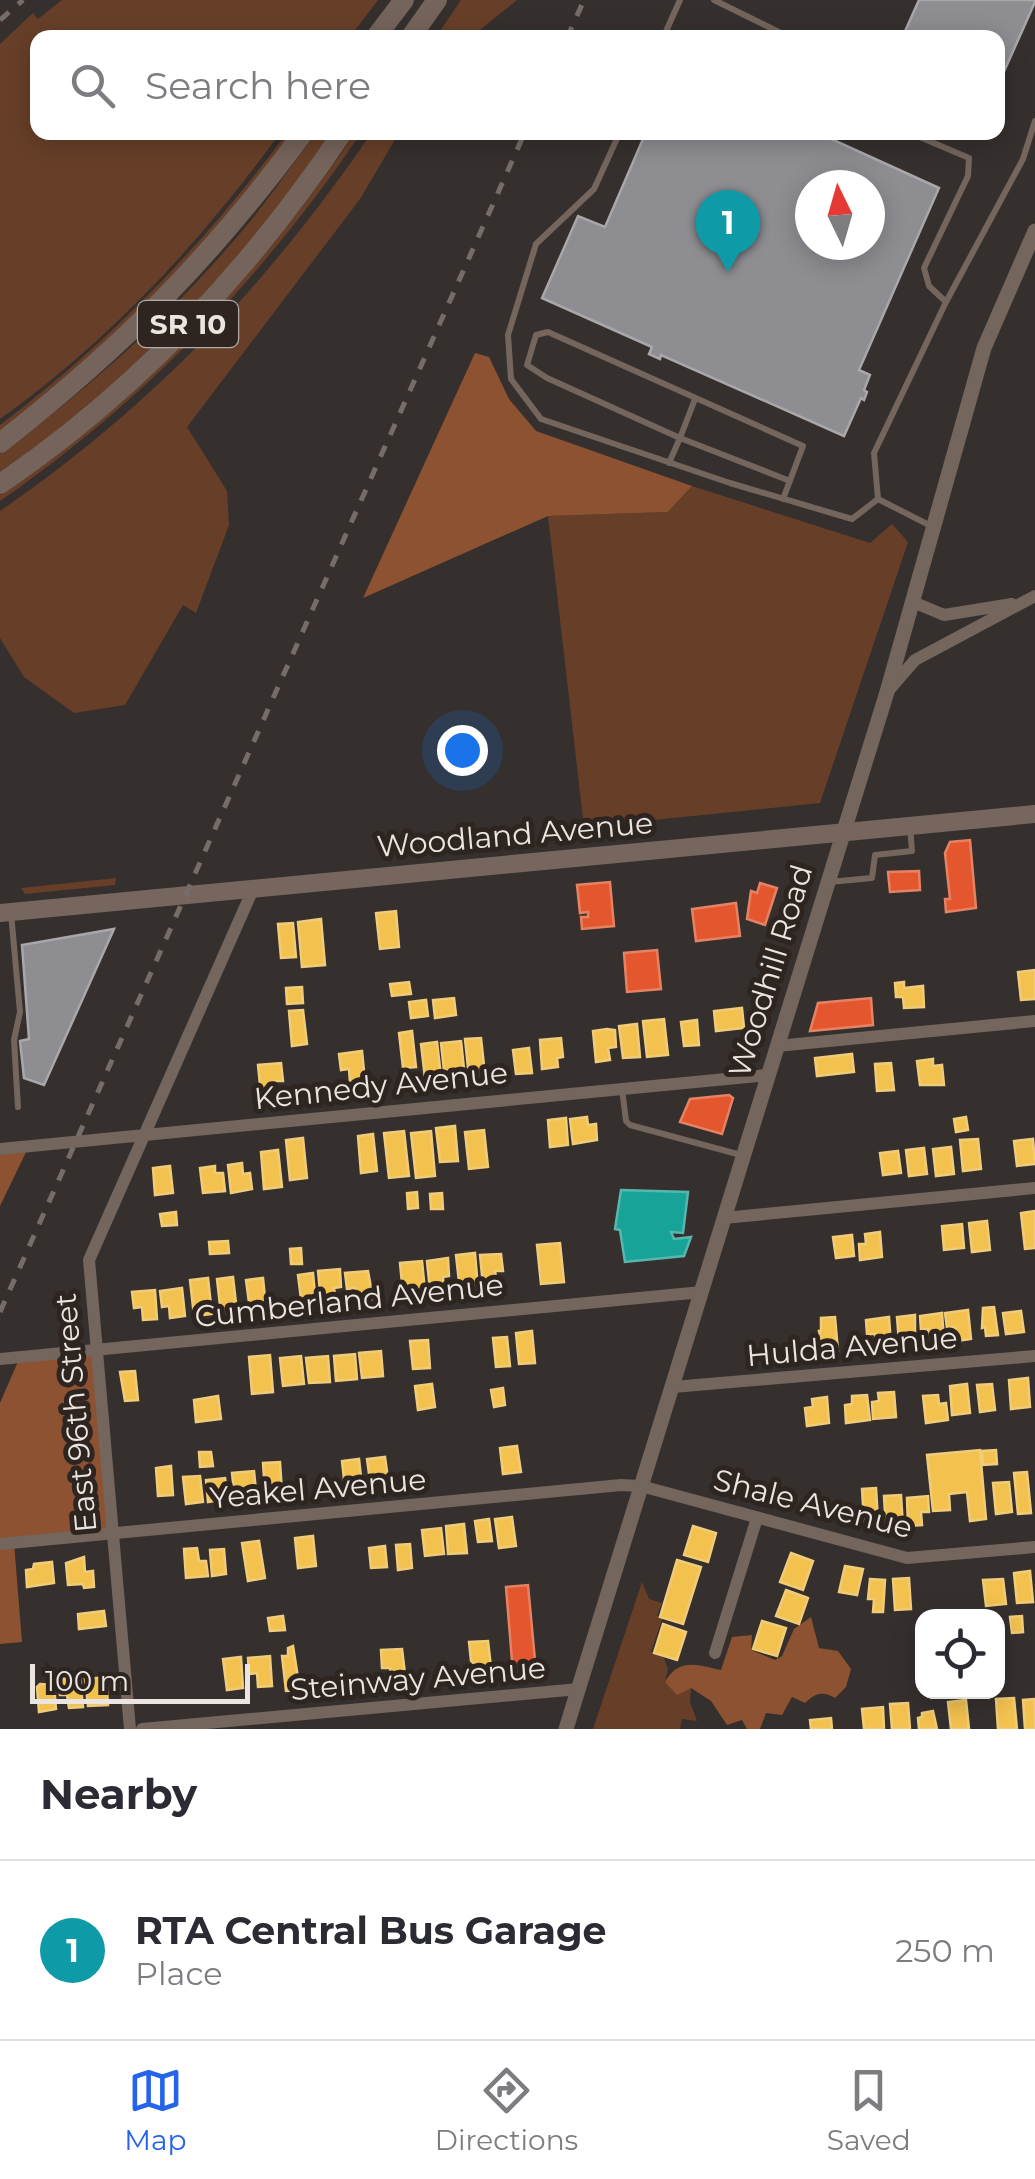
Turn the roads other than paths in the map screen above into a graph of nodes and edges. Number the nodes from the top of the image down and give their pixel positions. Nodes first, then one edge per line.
1 (404, 0) edge
2 (437, 0) edge
3 (680, 0) edge
4 (714, 0) edge
5 (381, 30) edge
6 (416, 30) edge
7 (667, 30) edge
8 (774, 30) edge
9 (1035, 121) edge
10 (298, 140) edge
11 (337, 140) edge
12 (616, 140) edge
13 (927, 140) edge
14 (1035, 231) edge
15 (946, 302) junction
16 (695, 399) junction
17 (680, 438) junction
18 (0, 442) edge
19 (670, 462) junction
20 (790, 481) junction
21 (0, 484) edge
22 (784, 499) junction
23 (878, 499) junction
24 (934, 528) junction
25 (1035, 596) edge
26 (913, 602) junction
27 (1019, 602) junction
28 (887, 692) junction
29 (1035, 814) edge
30 (910, 826) junction
31 (843, 832) junction
32 (828, 882) junction
33 (254, 887) junction
34 (5, 912) edge
35 (1035, 1021) edge
36 (777, 1046) junction
37 (768, 1075) junction
38 (622, 1088) junction
39 (18, 1107) dead end
40 (146, 1136) junction
41 (0, 1149) edge
42 (743, 1156) junction
43 (1035, 1188) edge
44 (724, 1218) junction
45 (702, 1292) junction
46 (96, 1350) junction
47 (1035, 1356) edge
48 (0, 1359) edge
49 (672, 1387) junction
50 (641, 1486) junction
51 (757, 1518) junction
52 (112, 1534) junction
53 (0, 1544) edge
54 (1035, 1547) edge
55 (714, 1653) dead end
56 (579, 1690) junction
57 (130, 1729) edge
58 (142, 1729) edge
59 (566, 1729) edge

1 - 5 main road
2 - 6 main road
3 - 7 lane
4 - 8 lane
9 - 15 lane
10 - 18 main road, SR 10
11 - 21 main road, SR 10
12 - 19 lane
13 - 15 lane
14 - 24 street, Woodhill Road
15 - 23 lane
16 - 17 lane
16 - 17 lane
16 - 20 lane
17 - 19 lane
17 - 20 lane
19 - 22 lane
20 - 22 lane
22 - 23 lane
23 - 24 lane
24 - 26 street, Woodhill Road
25 - 27 street
26 - 27 street
26 - 28 street, Woodhill Road
27 - 28 street
28 - 31 street, Woodhill Road
29 - 30 main road, Woodland Avenue
30 - 31 main road, Woodland Avenue
30 - 32 lane
31 - 32 street, Woodhill Road
31 - 33 main road, Woodland Avenue
32 - 36 street, Woodhill Road
33 - 34 main road, Woodland Avenue
33 - 40 street, East 96th Street
34 - 39 lane
35 - 36 street
36 - 37 street, Woodhill Road
37 - 38 street, Kennedy Avenue
37 - 42 street, Woodhill Road
38 - 40 street, Kennedy Avenue
38 - 42 lane
40 - 41 street, Kennedy Avenue
40 - 46 street, East 96th Street
42 - 44 street, Woodhill Road
43 - 44 street
44 - 45 street, Woodhill Road
45 - 46 street, Cumberland Avenue
45 - 49 street, Woodhill Road
46 - 48 street, Cumberland Avenue
46 - 52 street, East 96th Street
47 - 49 street, Hulda Avenue
49 - 50 street, Woodhill Road
50 - 51 street, Shale Avenue
50 - 52 street, Yeakel Avenue
50 - 56 street, Woodhill Road
51 - 54 street, Shale Avenue
51 - 55 street
52 - 53 street, Yeakel Avenue
52 - 57 street, East 96th Street
56 - 58 street, Steinway Avenue
56 - 59 street, Woodhill Road

